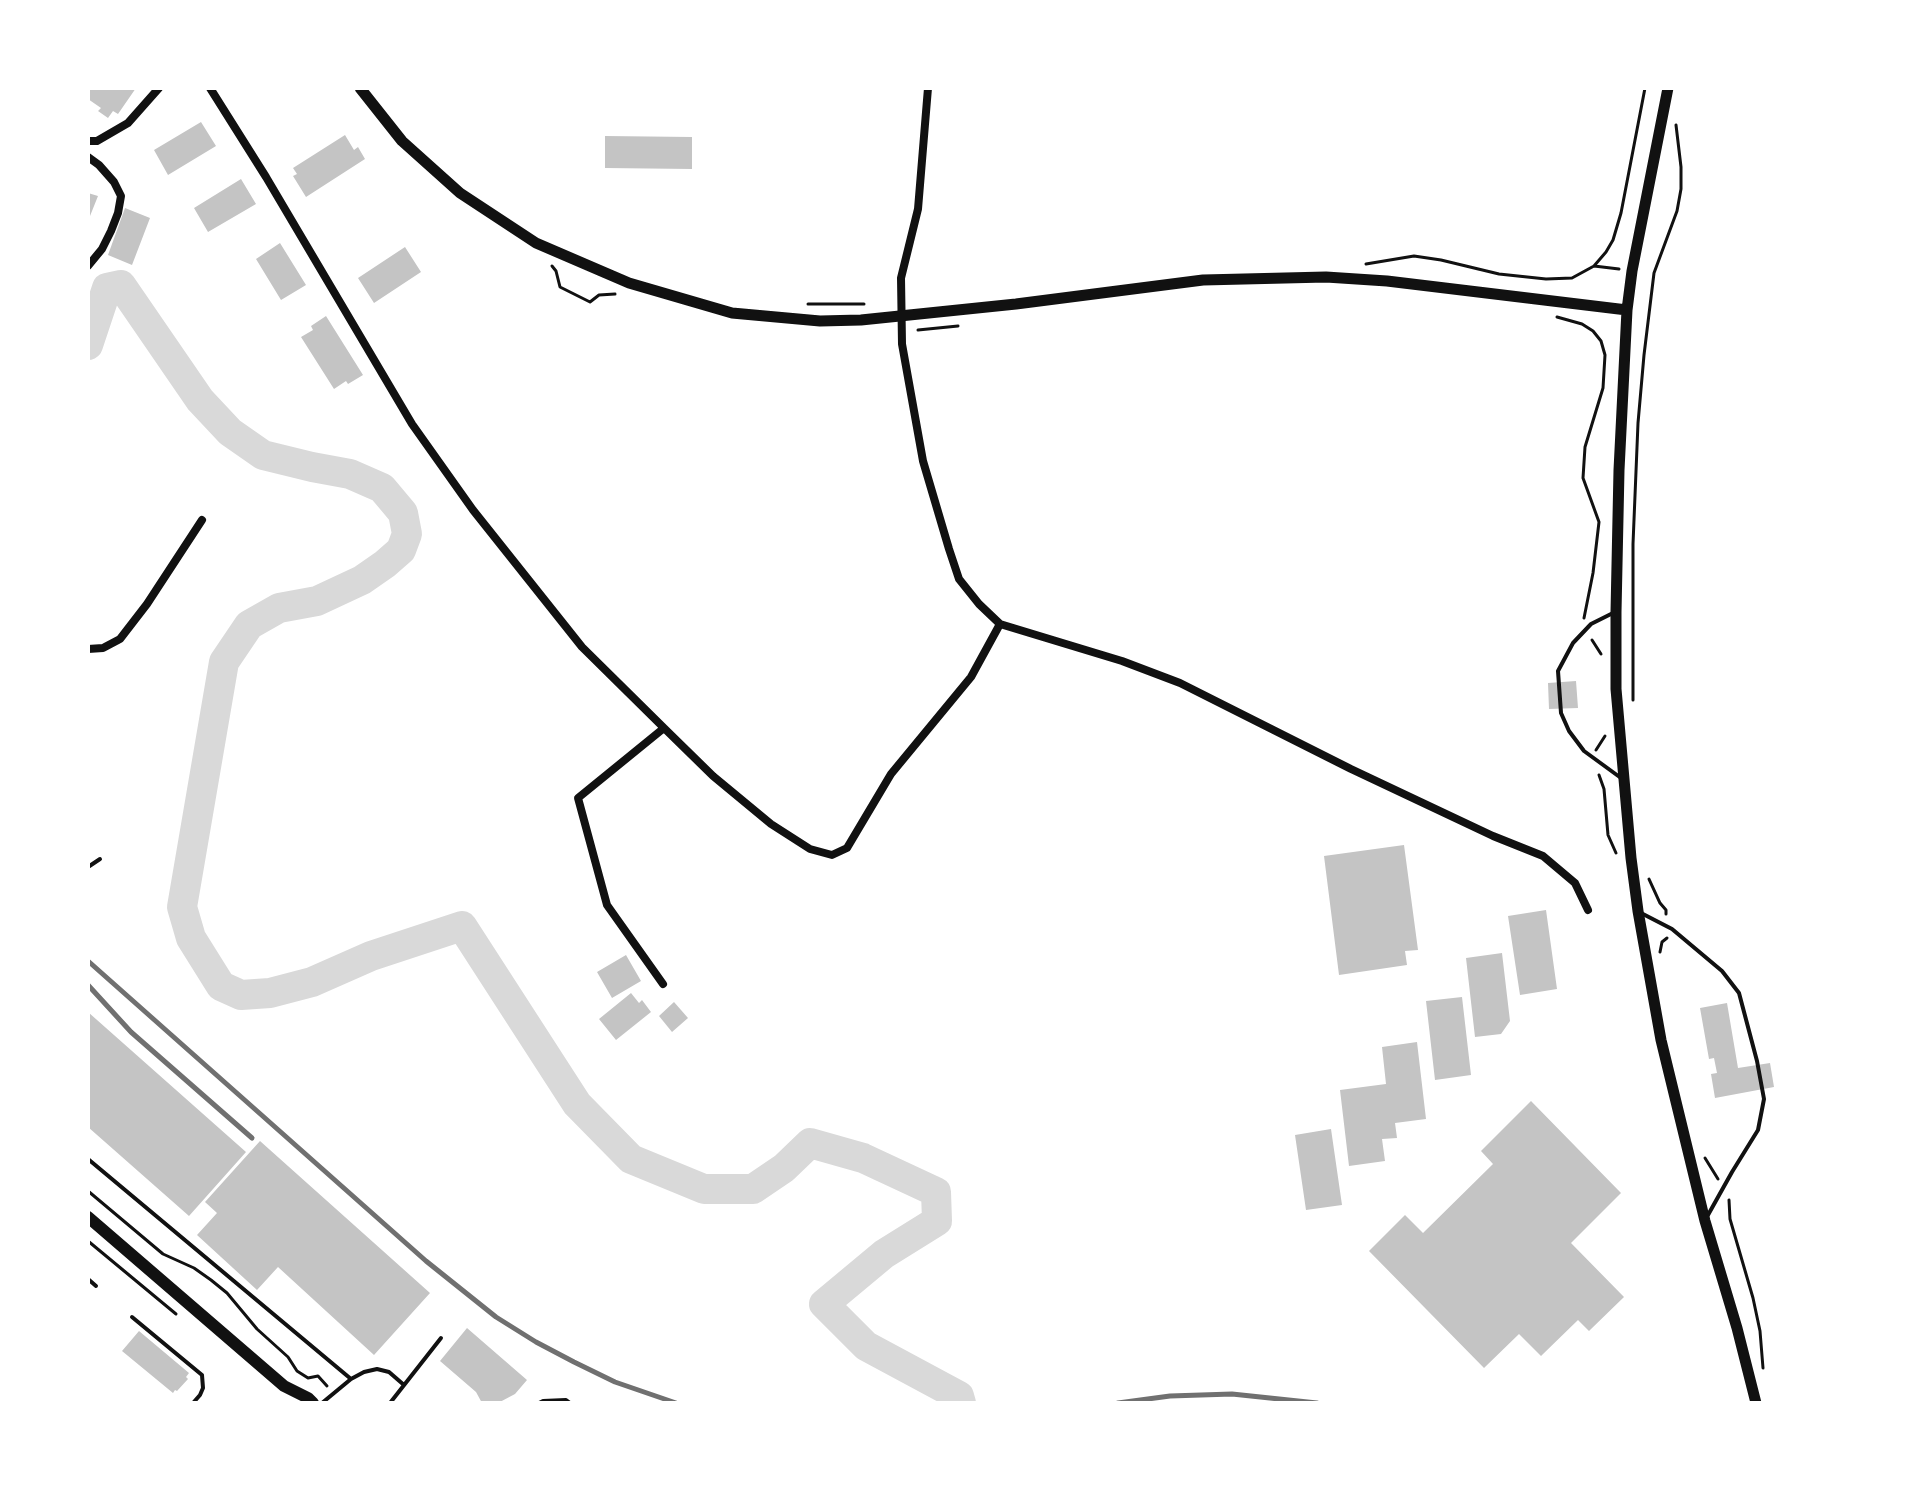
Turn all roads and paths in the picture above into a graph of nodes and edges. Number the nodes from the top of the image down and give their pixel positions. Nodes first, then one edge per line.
1 (159, 88) edge
2 (210, 88) edge
3 (360, 88) edge
4 (928, 88) edge
5 (1645, 88) edge
6 (1668, 88) edge
7 (1676, 123) dead end
8 (88, 141) edge
9 (88, 157) edge
10 (1403, 257) dead end
11 (88, 266) edge
12 (808, 304) dead end
13 (868, 304) dead end
14 (1627, 310) junction
15 (902, 315) junction
16 (1552, 316) dead end
17 (969, 324) dead end
18 (946, 327) dead end
19 (202, 520) dead end
20 (1616, 612) junction
21 (1584, 615) dead end
22 (1000, 624) junction
23 (88, 649) edge
24 (1633, 710) dead end
25 (664, 728) junction
26 (1623, 779) junction
27 (100, 859) dead end
28 (88, 867) edge
29 (1647, 868) dead end
30 (1588, 910) dead end
31 (1666, 910) dead end
32 (1638, 911) junction
33 (663, 984) dead end
34 (88, 1159) edge
35 (88, 1191) edge
36 (1729, 1200) dead end
37 (88, 1217) edge
38 (1705, 1221) junction
39 (88, 1241) edge
40 (88, 1279) edge
41 (96, 1286) dead end
42 (132, 1317) dead end
43 (184, 1321) dead end
44 (441, 1338) dead end
45 (1764, 1375) dead end
46 (318, 1376) dead end
47 (351, 1379) junction
48 (404, 1385) junction
49 (193, 1403) edge
50 (313, 1403) edge
51 (322, 1403) edge
52 (390, 1403) edge
53 (539, 1403) edge
54 (570, 1403) edge
55 (1756, 1403) edge

1 - 8 street
2 - 25 street
3 - 15 street
4 - 15 street
5 - 10 path
6 - 14 street
7 - 24 path
9 - 11 street
12 - 13 path
14 - 15 street
14 - 20 street
15 - 22 street
16 - 21 path
17 - 18 path
19 - 23 street
20 - 26 street
20 - 26 lane
22 - 25 street
22 - 30 street
25 - 33 street
26 - 32 street
27 - 28 lane
29 - 31 path
32 - 38 street
32 - 38 lane
34 - 47 lane
35 - 46 path
36 - 45 path
37 - 50 main road
38 - 55 street
39 - 43 path
40 - 41 lane
42 - 49 lane
44 - 48 lane
47 - 48 lane
47 - 51 lane
48 - 52 lane
53 - 54 lane

